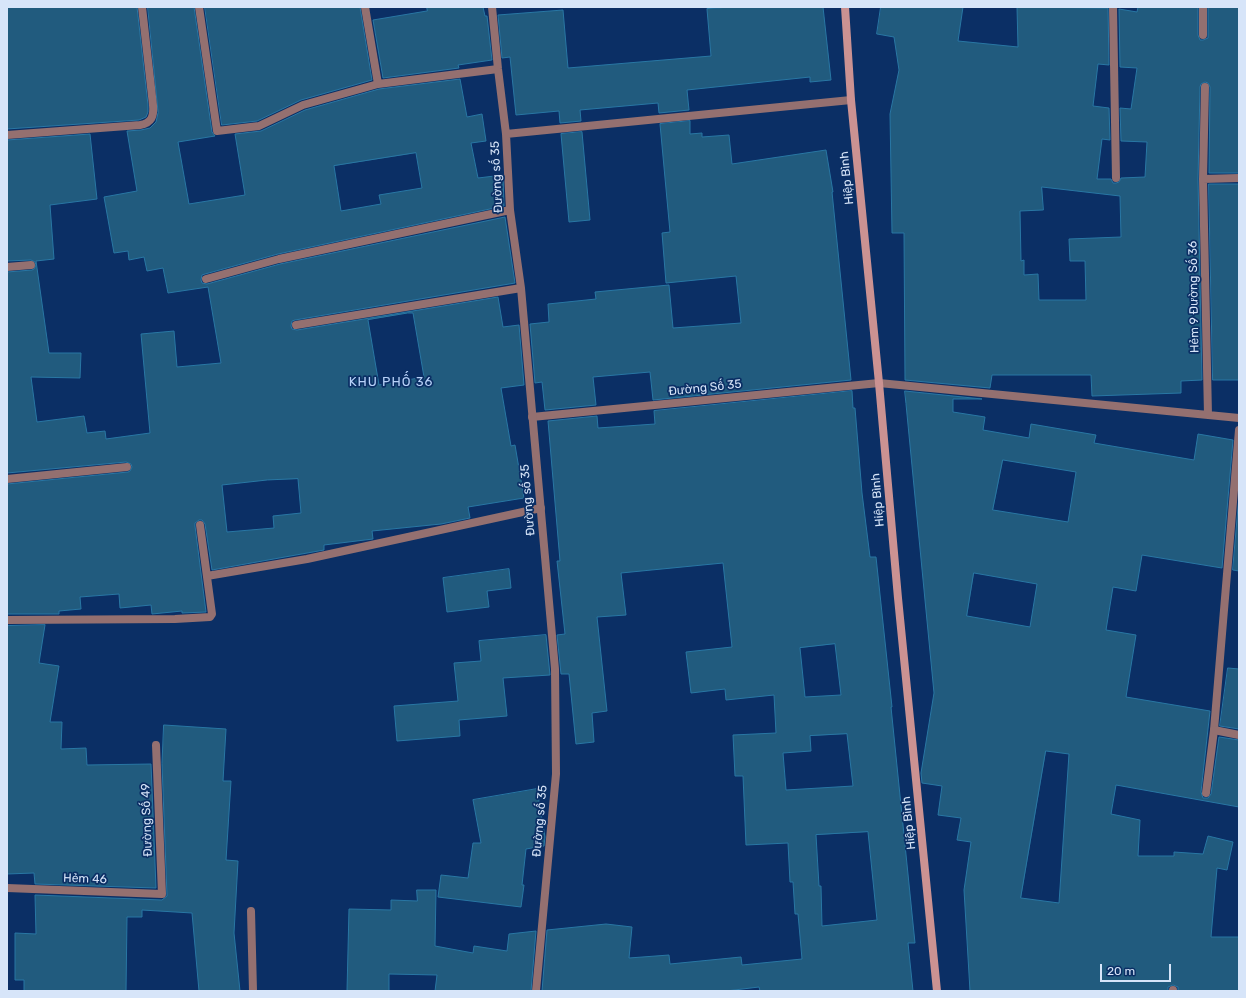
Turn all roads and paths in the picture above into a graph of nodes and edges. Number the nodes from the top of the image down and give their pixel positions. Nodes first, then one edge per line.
1 (142, 7) edge
2 (199, 7) edge
3 (365, 7) edge
4 (492, 7) edge
5 (845, 7) edge
6 (1113, 7) edge
7 (1203, 7) edge
8 (1203, 35) dead end
9 (498, 69) junction
10 (378, 84) junction
11 (1205, 87) dead end
12 (851, 100) junction
13 (506, 134) junction
14 (7, 135) edge
15 (1116, 178) dead end
16 (1239, 178) edge
17 (1203, 179) junction
18 (510, 210) junction
19 (31, 265) dead end
20 (7, 267) edge
21 (206, 279) dead end
22 (521, 288) junction
23 (296, 325) dead end
24 (880, 383) junction
25 (1208, 415) junction
26 (532, 417) junction
27 (1239, 418) edge
28 (1239, 430) edge
29 (127, 467) dead end
30 (7, 479) edge
31 (541, 508) junction
32 (200, 525) dead end
33 (206, 576) junction
34 (7, 620) edge
35 (1214, 730) junction
36 (1239, 735) edge
37 (156, 745) dead end
38 (1206, 793) dead end
39 (7, 888) edge
40 (162, 894) joint
41 (251, 911) dead end
42 (253, 991) edge
43 (536, 991) edge
44 (937, 991) edge

1 - 14 street
2 - 10 street
3 - 10 street
4 - 9 street, Đường số 35
5 - 12 main road, Hiệp Bình
6 - 15 street
7 - 8 street
9 - 10 street
9 - 13 street, Đường số 35
11 - 17 street, Hẻm 9 Đường Số 36
12 - 13 street
12 - 24 main road, Hiệp Bình
13 - 18 street, Đường số 35
16 - 17 street
17 - 25 street, Hẻm 9 Đường Số 36
18 - 21 street
18 - 22 street, Đường số 35
19 - 20 street
22 - 23 street
22 - 26 street, Đường số 35
24 - 25 street, Đường Số 35
24 - 26 street, Đường Số 35
24 - 44 main road, Hiệp Bình
25 - 27 street, Đường Số 35
26 - 31 street, Đường số 35
28 - 35 street
29 - 30 street
31 - 33 street
31 - 43 street, Đường số 35
32 - 33 street
33 - 34 street
35 - 36 street
35 - 38 street
37 - 40 street, Đường Số 49
39 - 40 street, Hẻm 46
41 - 42 street

